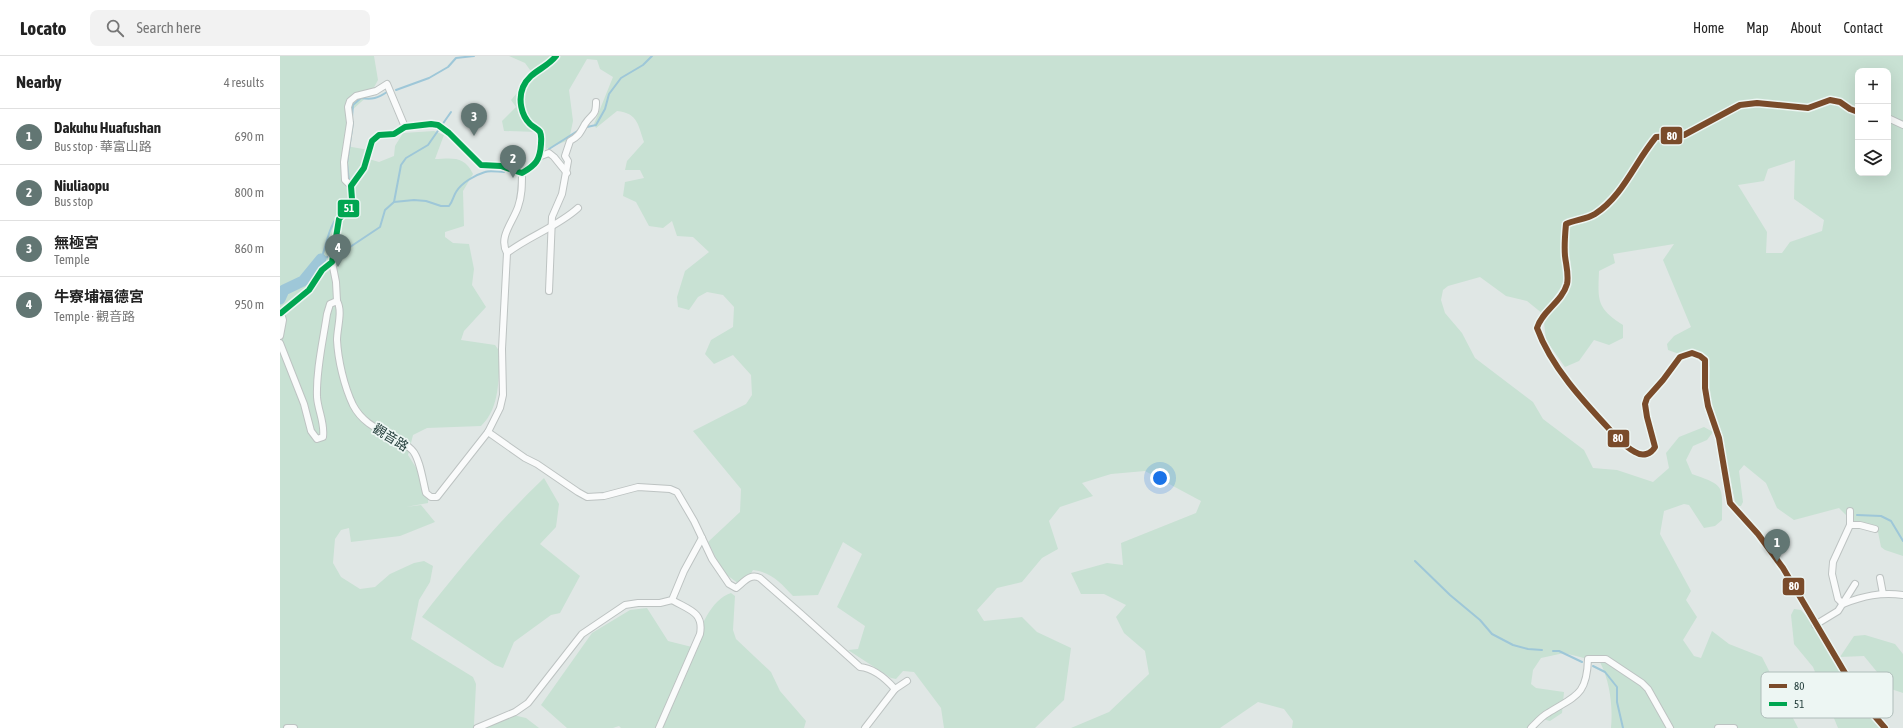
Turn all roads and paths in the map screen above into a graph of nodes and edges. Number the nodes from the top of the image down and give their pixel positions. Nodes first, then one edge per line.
1 (556, 56) edge
2 (596, 102) dead end
3 (1855, 111) edge
4 (1891, 119) edge
5 (1903, 125) edge
6 (405, 127) junction
7 (541, 156) junction
8 (522, 173) junction
9 (567, 173) junction
10 (351, 186) junction
11 (578, 208) dead end
12 (551, 226) junction
13 (507, 253) junction
14 (333, 257) junction
15 (548, 291) dead end
16 (337, 301) junction
17 (281, 313) edge
18 (280, 336) edge
19 (280, 343) edge
20 (488, 432) junction
21 (1850, 511) dead end
22 (1850, 525) junction
23 (1875, 529) dead end
24 (702, 538) junction
25 (1880, 578) dead end
26 (1855, 584) dead end
27 (1883, 594) junction
28 (1903, 595) edge
29 (672, 600) junction
30 (1843, 604) junction
31 (1815, 625) junction
32 (1845, 672) edge
33 (907, 682) dead end
34 (895, 688) junction
35 (1876, 718) edge
36 (286, 728) edge
37 (294, 728) edge
38 (477, 728) edge
39 (659, 728) edge
40 (865, 728) edge
41 (1531, 728) edge
42 (1670, 728) edge
43 (1718, 728) edge
44 (1734, 728) edge
45 (1885, 728) edge

1 - 7 street
2 - 9 street
3 - 31 street
4 - 5 street
6 - 8 street
6 - 10 street
6 - 10 street
7 - 8 street
7 - 9 street
8 - 13 street, 觀音路
9 - 12 street
10 - 14 street
11 - 12 street
12 - 13 street
12 - 15 street
13 - 20 street, 觀音路
14 - 16 street
14 - 17 street
16 - 19 street
16 - 20 street, 觀音路
17 - 18 street
20 - 24 street
21 - 22 street
22 - 23 street
22 - 30 street
24 - 29 street
24 - 34 street
25 - 27 street
26 - 30 street
27 - 28 street
27 - 30 street
29 - 38 street
29 - 39 street
30 - 31 street
31 - 32 street
33 - 34 street
34 - 40 street
35 - 45 street
36 - 37 street
41 - 42 street
43 - 44 street

